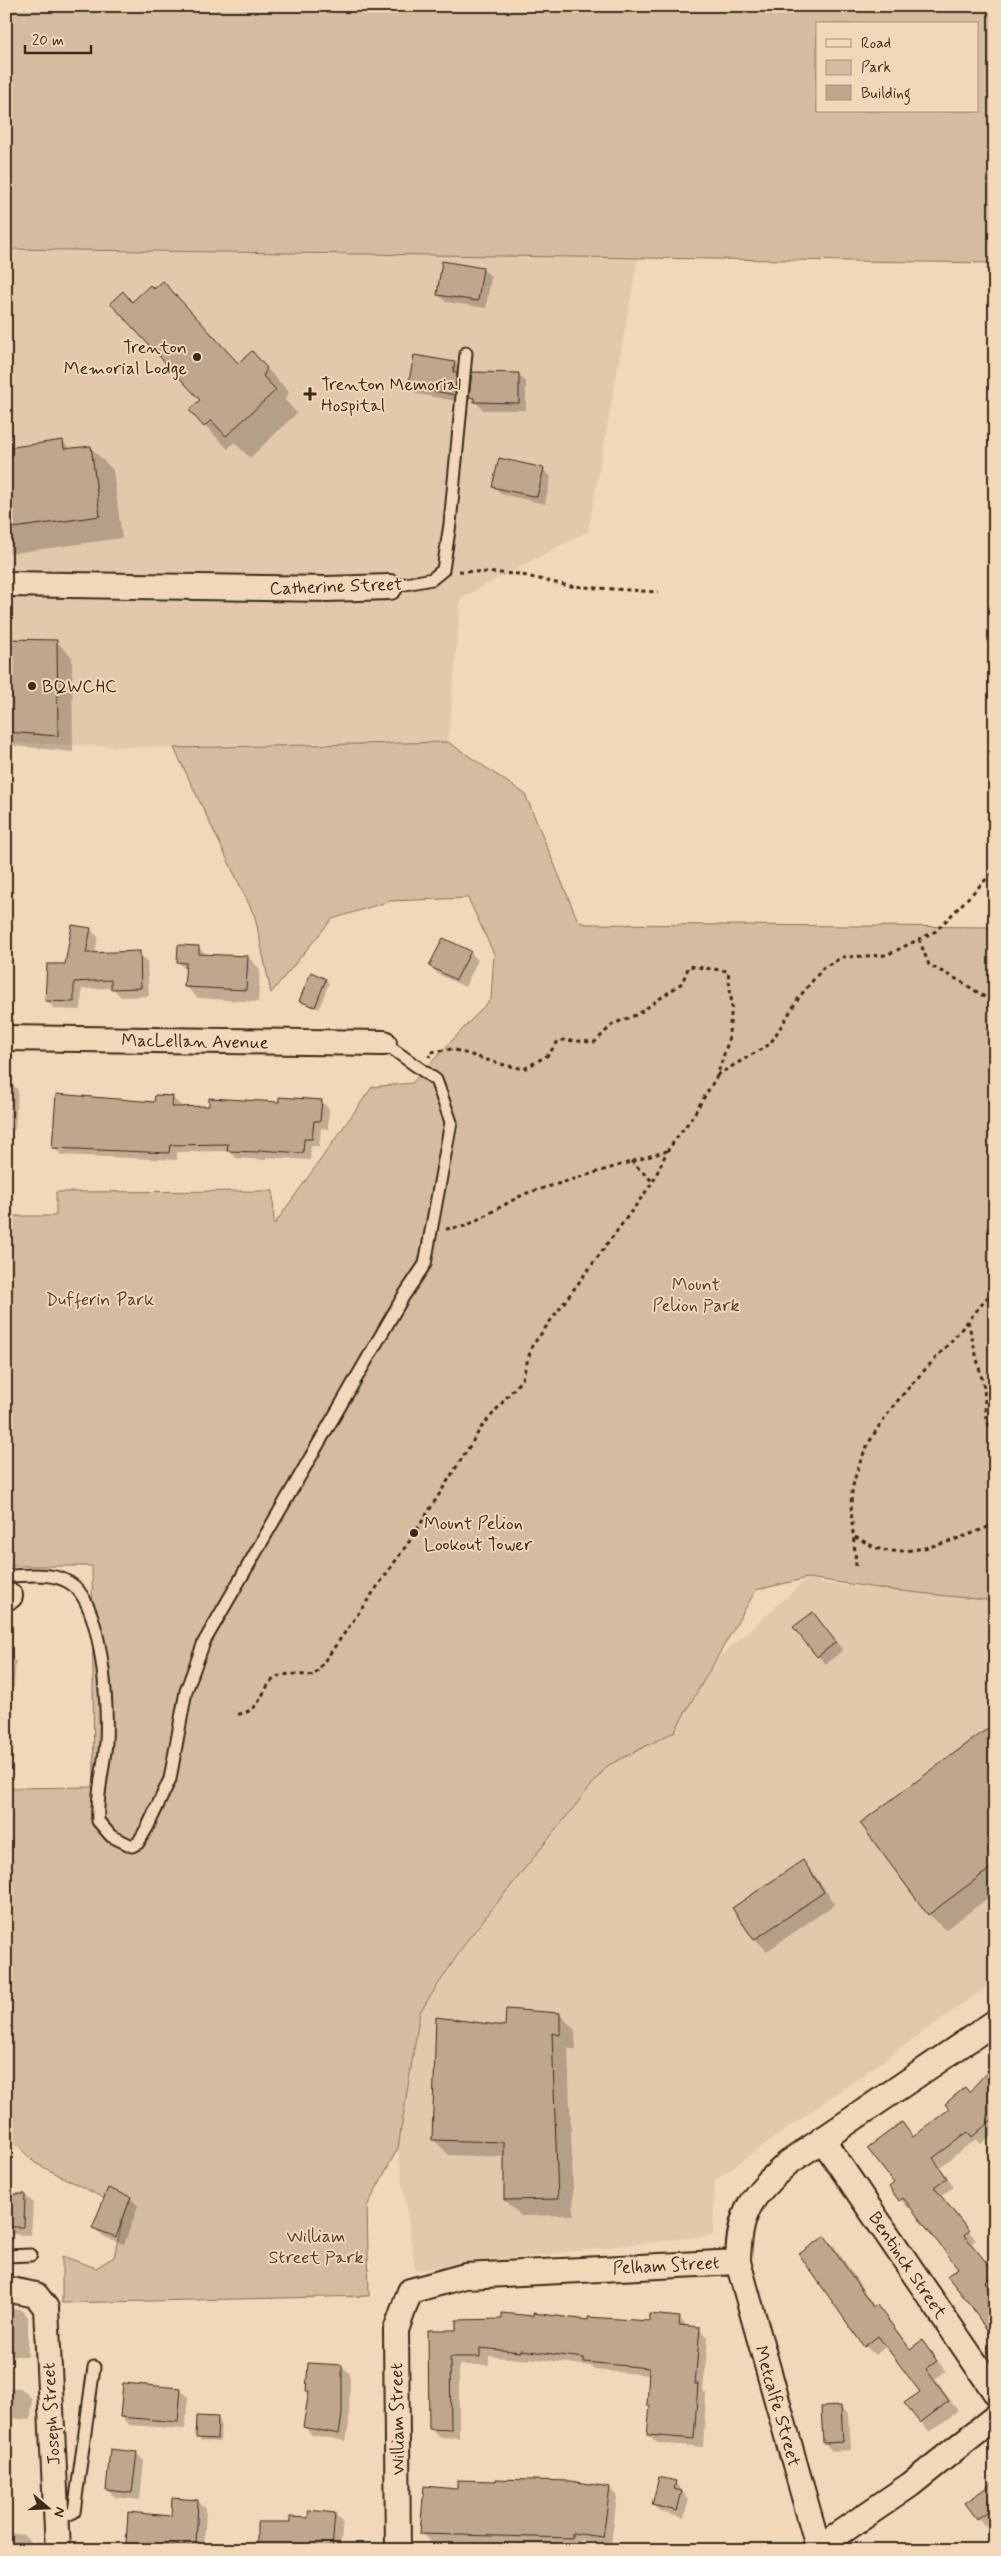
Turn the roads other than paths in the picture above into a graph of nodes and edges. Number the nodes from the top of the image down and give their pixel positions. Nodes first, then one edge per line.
1 (466, 352) dead end
2 (6, 584) edge
3 (390, 586) joint
4 (6, 1038) edge
5 (384, 1043) joint
6 (8, 1590) edge
7 (995, 2022) edge
8 (822, 2139) junction
9 (31, 2255) dead end
10 (6, 2256) edge
11 (738, 2262) junction
12 (6, 2289) edge
13 (410, 2291) joint
14 (94, 2368) dead end
15 (995, 2392) edge
16 (995, 2417) edge
17 (56, 2520) junction
18 (819, 2549) edge
19 (58, 2550) edge
20 (398, 2550) edge

1 - 3 lane, Catherine Street
2 - 3 street, Catherine Street
4 - 5 street, MacLellan Avenue
5 - 6 lane
7 - 8 street, Pelham Street
8 - 11 street, Pelham Street
8 - 15 street, Bentinck Street
9 - 10 lane
11 - 13 street, Pelham Street
11 - 18 street, Metcalfe Street
12 - 17 street, Joseph Street
13 - 20 street, William Street
14 - 17 lane, Joseph Street
16 - 18 street
17 - 19 street, Joseph Street

